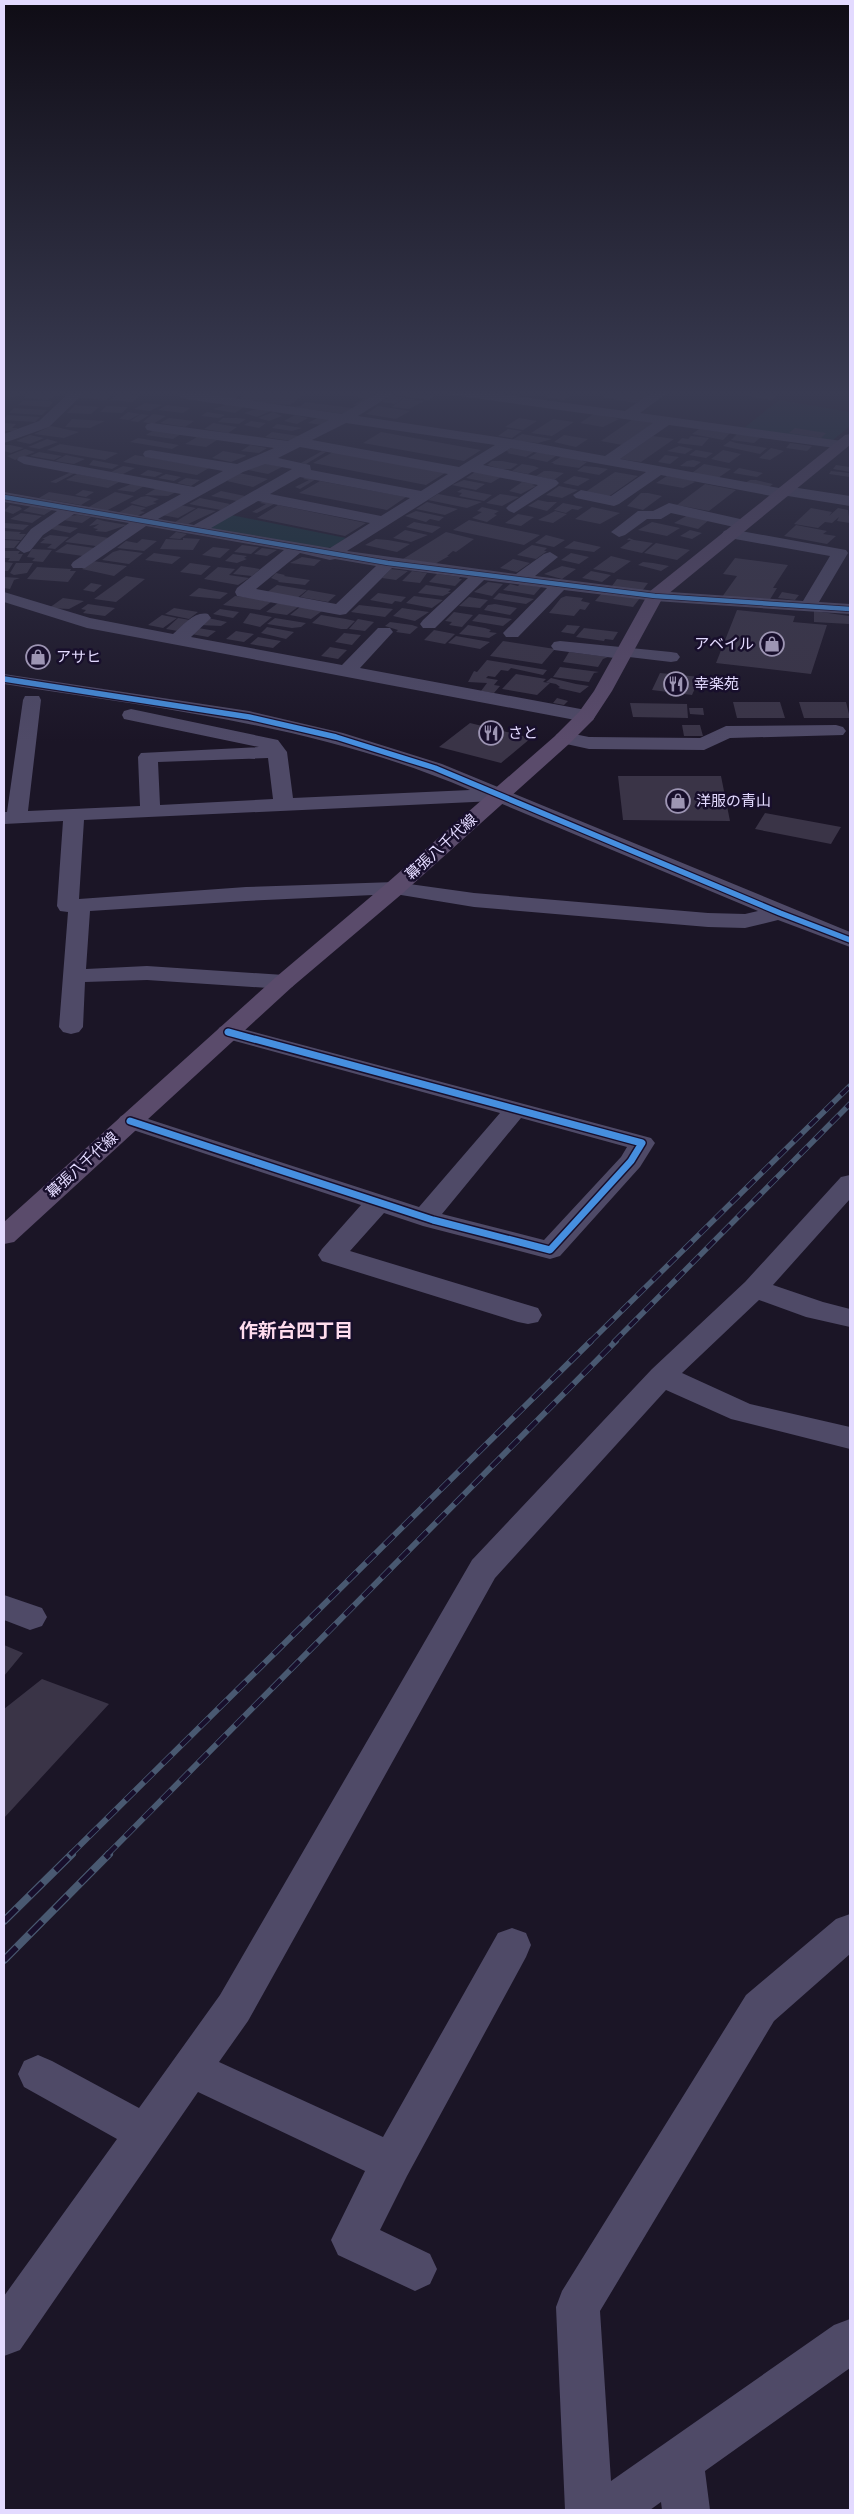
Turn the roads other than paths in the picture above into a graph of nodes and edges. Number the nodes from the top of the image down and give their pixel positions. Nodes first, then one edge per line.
1 (61, 507) edge
2 (168, 507) edge
3 (237, 507) edge
4 (315, 507) edge
5 (405, 507) edge
6 (764, 507) edge
7 (70, 509) junction
8 (384, 521) junction
9 (141, 522) junction
10 (736, 529) junction
11 (196, 530) junction
12 (619, 532) dead end
13 (24, 548) dead end
14 (295, 549) junction
15 (330, 555) junction
16 (550, 558) dead end
17 (388, 563) junction
18 (80, 564) dead end
19 (480, 575) junction
20 (520, 578) junction
21 (560, 584) junction
22 (4, 597) edge
23 (652, 602) junction
24 (808, 606) junction
25 (850, 609) edge
26 (694, 612) dead end
27 (202, 618) dead end
28 (430, 624) dead end
29 (384, 632) dead end
30 (512, 633) dead end
31 (178, 639) junction
32 (560, 646) dead end
33 (623, 653) junction
34 (671, 657) dead end
35 (347, 671) junction
36 (4, 679) edge
37 (4, 696) edge
38 (32, 700) junction
39 (586, 716) junction
40 (836, 731) dead end
41 (564, 738) junction
42 (277, 752) junction
43 (500, 795) junction
44 (284, 805) junction
45 (150, 811) junction
46 (74, 815) junction
47 (10, 817) edge
48 (395, 888) junction
49 (79, 905) junction
50 (780, 913) junction
51 (850, 940) edge
52 (74, 976) junction
53 (284, 982) junction
54 (70, 1027) dead end
55 (228, 1032) junction
56 (516, 1109) junction
57 (130, 1121) junction
58 (850, 1183) edge
59 (379, 1202) junction
60 (839, 1211) edge
61 (425, 1217) junction
62 (7, 1230) edge
63 (755, 1288) junction
64 (528, 1315) dead end
65 (850, 1318) edge
66 (662, 1376) junction
67 (850, 1438) edge
68 (850, 1931) edge
69 (512, 1945) dead end
70 (192, 2069) junction
71 (38, 2074) dead end
72 (146, 2133) junction
73 (392, 2162) junction
74 (415, 2268) dead end
75 (4, 2334) edge
76 (850, 2342) edge
77 (680, 2461) junction
78 (589, 2510) edge
79 (610, 2510) edge
80 (686, 2510) edge

1 - 7 street
2 - 9 street
3 - 11 street
4 - 8 street
5 - 8 street
6 - 10 main road, 幕張八千代線
7 - 9 street
7 - 13 street
8 - 15 street
9 - 11 street
9 - 18 street
10 - 12 street
10 - 23 main road, 幕張八千代線
10 - 24 street
11 - 14 street
14 - 15 street
14 - 17 street
15 - 17 street
16 - 20 street
17 - 19 street
19 - 20 street
19 - 28 street
20 - 21 street
21 - 23 street
21 - 30 street
22 - 31 street
23 - 24 street
23 - 26 street
23 - 33 main road, 幕張八千代線
24 - 25 street
27 - 31 street
29 - 35 street
31 - 35 street
32 - 33 street
33 - 34 street
33 - 39 main road, 幕張八千代線
35 - 39 street
36 - 43 street
37 - 38 street
38 - 42 street
38 - 47 street
39 - 41 main road, 幕張八千代線
40 - 41 street
41 - 43 main road, 幕張八千代線
42 - 44 street
42 - 45 street
43 - 44 street
43 - 48 main road, 幕張八千代線
43 - 50 street
44 - 45 street
45 - 46 street
46 - 47 street
46 - 49 street
48 - 49 street
48 - 50 street
48 - 53 main road, 幕張八千代線
49 - 52 street
50 - 51 street
52 - 53 street
52 - 54 street
53 - 55 main road, 幕張八千代線
55 - 56 street
55 - 57 main road, 幕張八千代線
56 - 61 street
56 - 61 street
57 - 59 street
57 - 62 main road, 幕張八千代線
58 - 60 street
59 - 61 street
59 - 64 street
60 - 63 street
63 - 65 street
63 - 66 street
66 - 67 street
66 - 70 street
68 - 78 street
69 - 73 street
70 - 72 street
70 - 73 street
71 - 72 street
72 - 75 street
73 - 74 street
76 - 77 street
77 - 79 street
77 - 80 street

